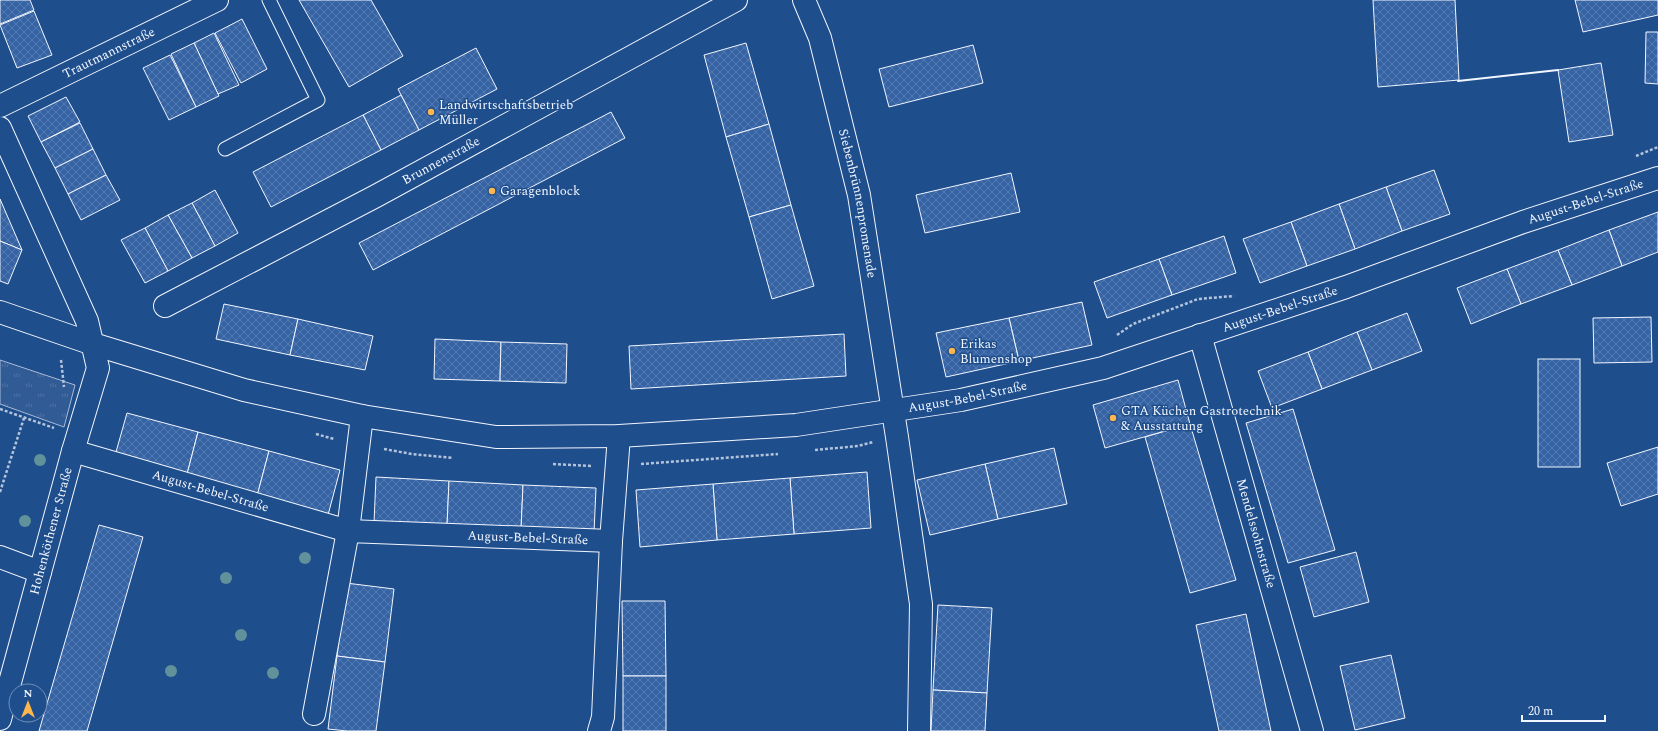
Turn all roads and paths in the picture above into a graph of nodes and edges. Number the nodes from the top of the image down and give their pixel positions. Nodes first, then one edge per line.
1 (217, 0) edge
2 (269, 0) edge
3 (736, 0) edge
4 (804, 0) edge
5 (0, 106) edge
6 (0, 128) edge
7 (1658, 148) edge
8 (225, 149) dead end
9 (1632, 158) dead end
10 (1658, 178) edge
11 (1237, 296) dead end
12 (165, 306) dead end
13 (0, 312) edge
14 (1200, 335) junction
15 (1114, 337) dead end
16 (93, 344) junction
17 (0, 409) edge
18 (893, 411) junction
19 (362, 416) junction
20 (24, 418) junction
21 (315, 434) dead end
22 (619, 436) junction
23 (897, 437) junction
24 (75, 444) junction
25 (360, 445) junction
26 (813, 450) dead end
27 (783, 453) dead end
28 (457, 458) dead end
29 (548, 464) dead end
30 (617, 466) junction
31 (0, 492) edge
32 (348, 530) junction
33 (611, 541) junction
34 (0, 557) edge
35 (40, 572) junction
36 (314, 714) dead end
37 (0, 719) edge
38 (600, 731) edge
39 (919, 731) edge
40 (1312, 731) edge

1 - 5 street, Trautmannstraße
2 - 8 lane
3 - 12 street, Brunnenstraße
4 - 18 street, Siebenbrünnenpromenade
6 - 16 street
7 - 9 path
10 - 14 street, August-Bebel-Straße
11 - 15 path
13 - 16 street, August-Bebel-Straße
14 - 18 street, August-Bebel-Straße
14 - 40 street, Mendelssohnstraße
16 - 19 street, August-Bebel-Straße
16 - 24 street, Hohenköthener Straße
17 - 20 path
18 - 22 street, August-Bebel-Straße
18 - 23 street, August-Bebel-Straße
19 - 22 street, August-Bebel-Straße
19 - 25 street
20 - 24 path
20 - 31 path
21 - 25 path
22 - 30 street
23 - 26 path
23 - 39 street, August-Bebel-Straße
24 - 32 street, August-Bebel-Straße
24 - 35 street, Hohenköthener Straße
25 - 28 path
25 - 32 street
27 - 30 path
29 - 30 path
30 - 33 street
32 - 33 street, August-Bebel-Straße
32 - 36 street
33 - 38 street
34 - 35 street
35 - 37 street, Hohenköthener Straße

